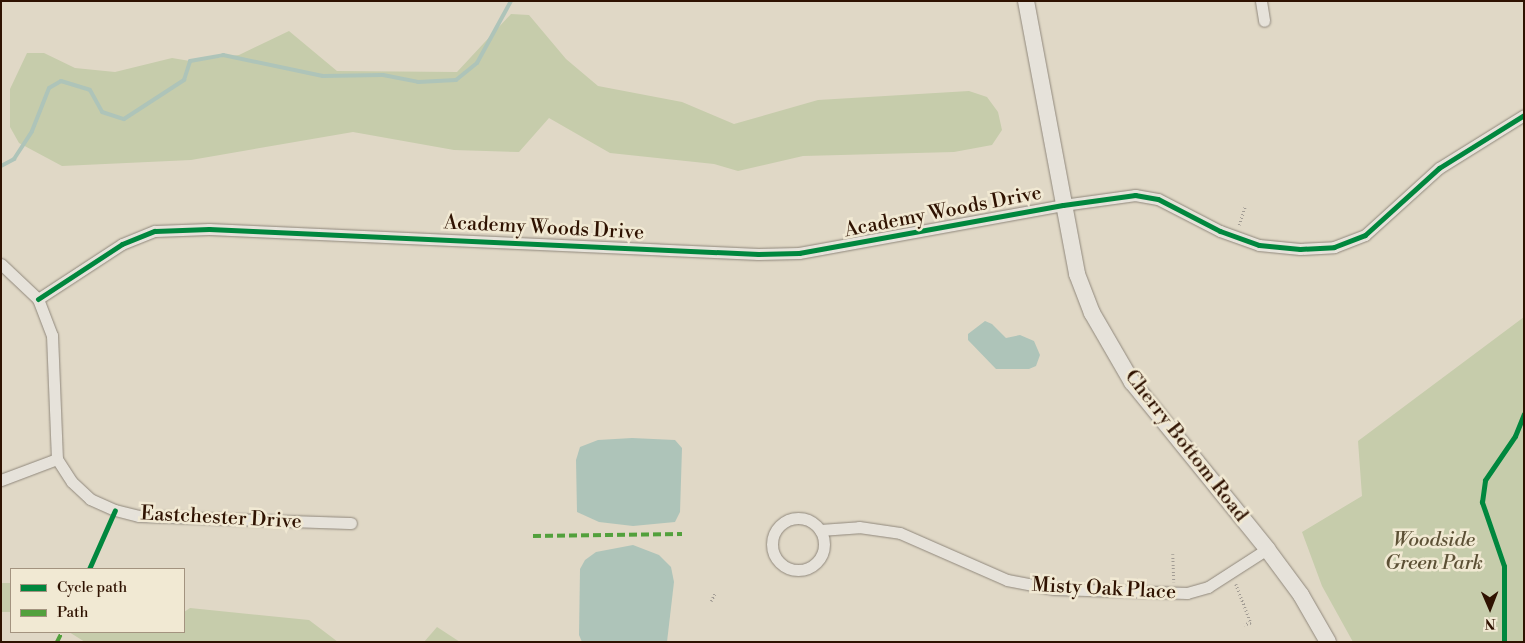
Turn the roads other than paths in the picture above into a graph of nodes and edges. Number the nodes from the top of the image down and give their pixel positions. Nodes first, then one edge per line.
1 (1026, 1) edge
2 (1260, 1) edge
3 (1264, 21) dead end
4 (1524, 115) edge
5 (1063, 205) junction
6 (1, 264) edge
7 (38, 299) junction
8 (57, 459) junction
9 (1, 480) edge
10 (351, 523) dead end
11 (820, 530) junction
12 (1267, 549) junction
13 (1328, 642) edge

1 - 5 main road, Cherry Bottom Road
2 - 3 street
4 - 5 street, Academy Woods Drive
5 - 7 street, Academy Woods Drive
5 - 12 main road, Cherry Bottom Road
6 - 7 street
7 - 8 street
8 - 9 street
8 - 10 street, Eastchester Drive
11 - 11 street
11 - 12 street, Misty Oak Place
12 - 13 main road, Cherry Bottom Road

